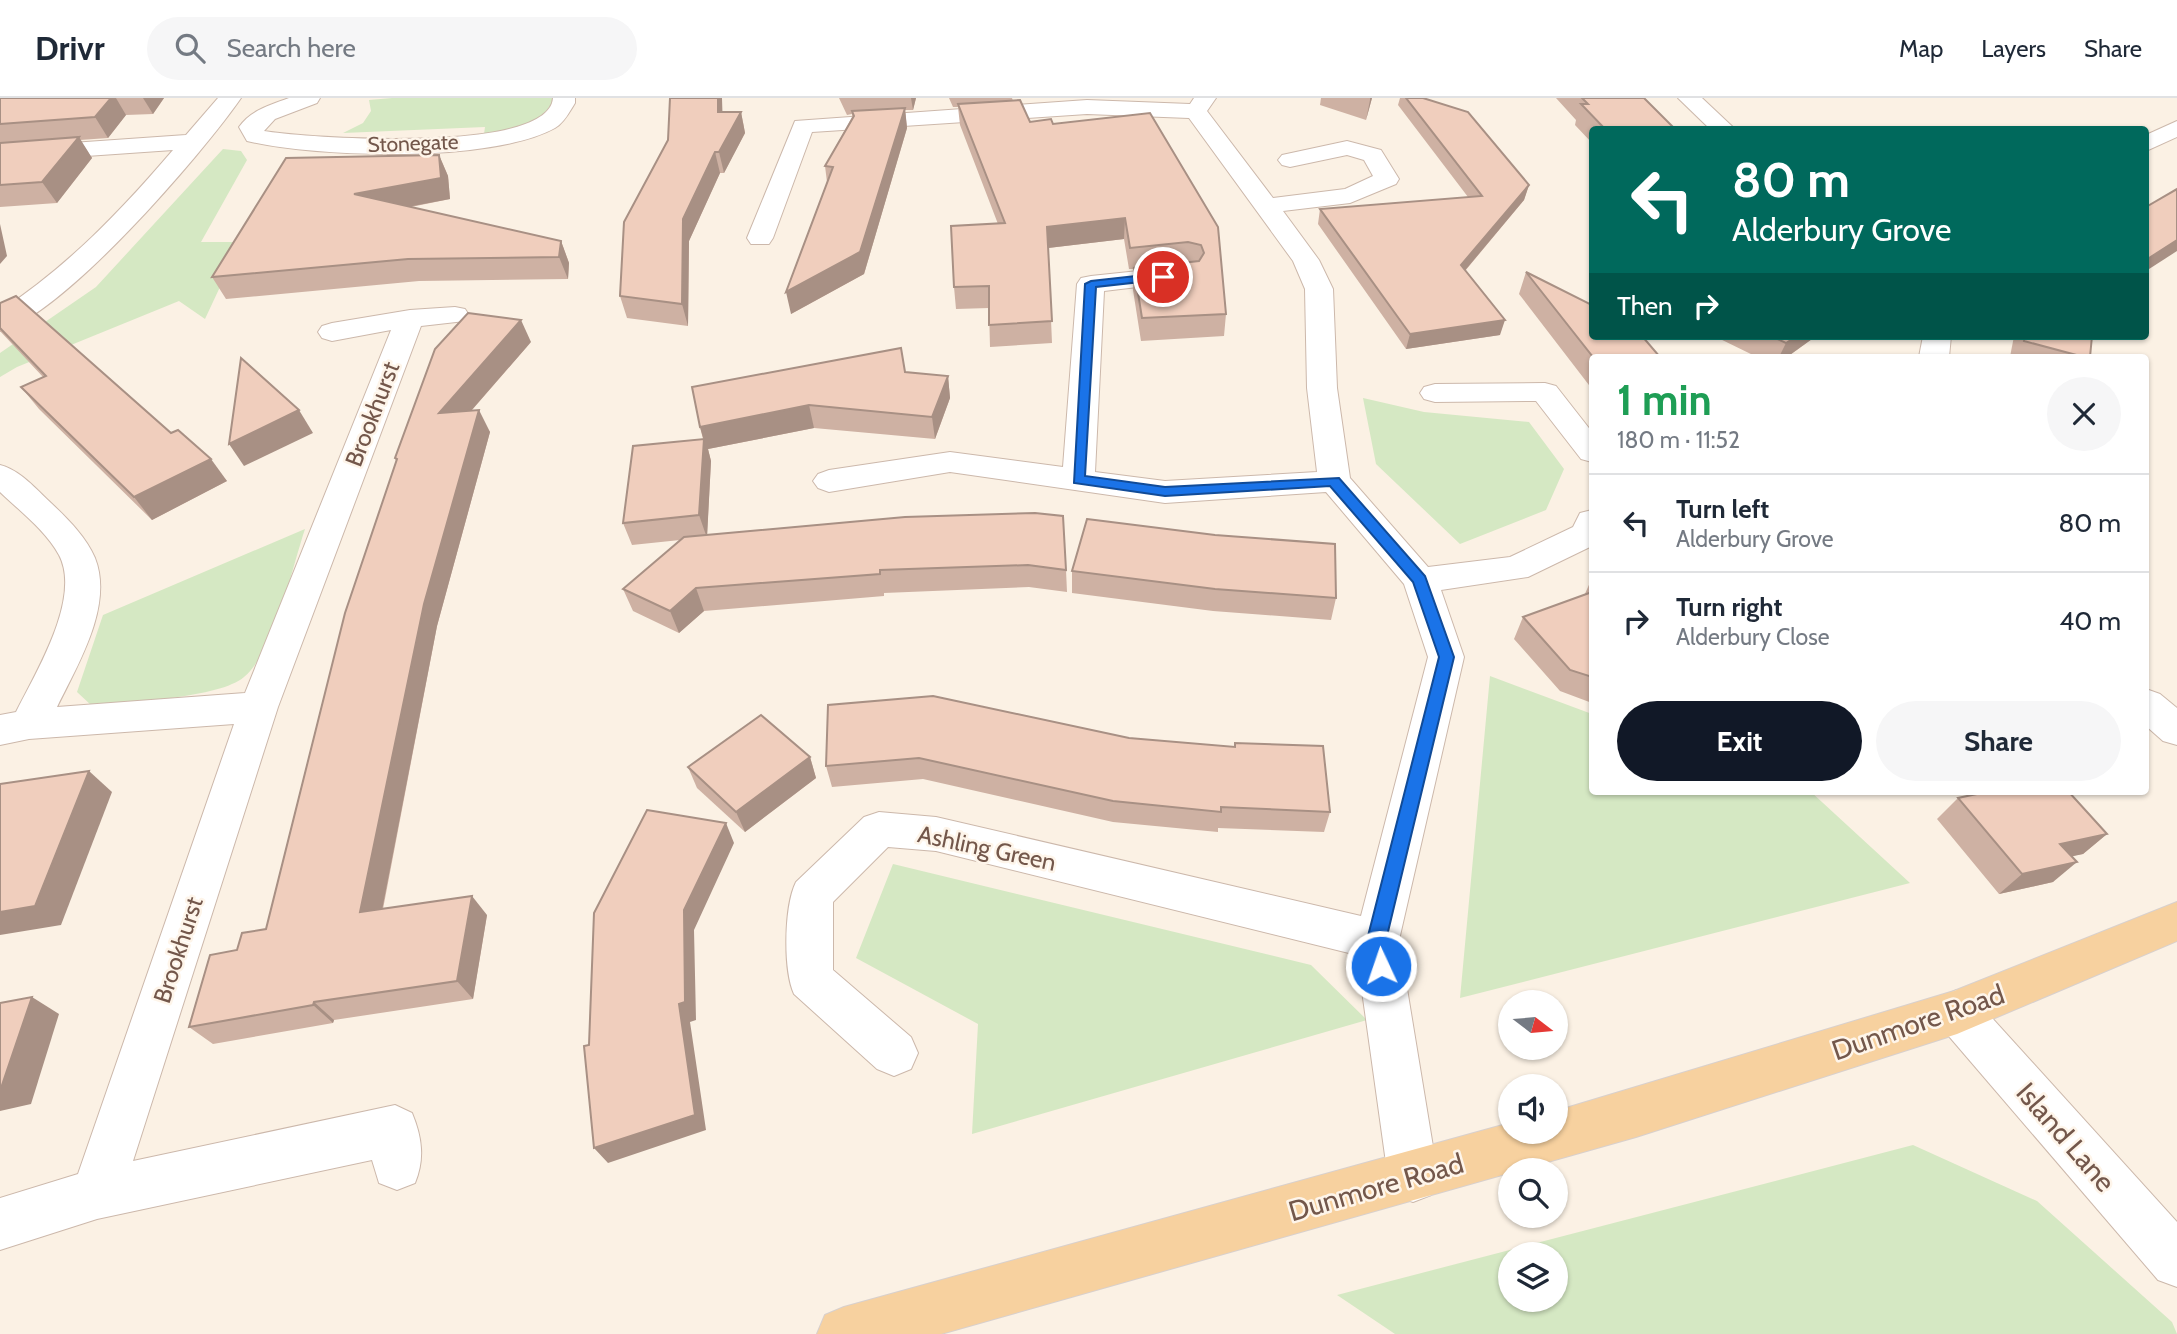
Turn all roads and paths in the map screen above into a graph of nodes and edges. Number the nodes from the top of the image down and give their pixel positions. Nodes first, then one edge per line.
1 (230, 98) edge
2 (309, 98) edge
3 (564, 98) edge
4 (1689, 98) edge
5 (1085, 102) edge
6 (1200, 104) edge
7 (1720, 126) edge
8 (251, 127) junction
9 (2177, 128) edge
10 (198, 136) junction
11 (2149, 142) edge
12 (0, 155) edge
13 (1290, 160) dead end
14 (1266, 206) junction
15 (760, 238) dead end
16 (1186, 274) edge
17 (455, 315) dead end
18 (410, 318) junction
19 (0, 323) edge
20 (332, 332) dead end
21 (1435, 393) dead end
22 (1589, 448) edge
23 (0, 475) edge
24 (1079, 480) junction
25 (829, 481) dead end
26 (1334, 481) junction
27 (1589, 531) edge
28 (1420, 580) junction
29 (259, 707) junction
30 (15, 727) edge
31 (2177, 921) edge
32 (1377, 940) junction
33 (1957, 1012) junction
34 (894, 1054) dead end
35 (397, 1165) dead end
36 (1413, 1177) junction
37 (97, 1194) junction
38 (0, 1224) edge
39 (2177, 1261) edge
40 (844, 1334) edge

1 - 10 street
2 - 8 street, Stonegate
3 - 8 street, Stonegate
4 - 7 street
5 - 6 street
5 - 15 street
6 - 14 street
8 - 10 street, Stonegate
9 - 11 street
10 - 12 street, Stonegate
10 - 19 street
13 - 14 street
14 - 26 street
16 - 24 street
17 - 18 street, Brookhurst
18 - 20 street, Brookhurst
18 - 29 street, Brookhurst
21 - 22 street
23 - 30 street
24 - 25 street
24 - 26 street
26 - 28 street
27 - 28 street
28 - 32 street
29 - 30 street
29 - 37 street, Brookhurst
31 - 33 main road, Dunmore Road
32 - 34 street, Ashling Green
32 - 36 street
33 - 36 main road, Dunmore Road
33 - 39 street, Island Lane
35 - 37 street
36 - 40 main road, Dunmore Road
37 - 38 street

